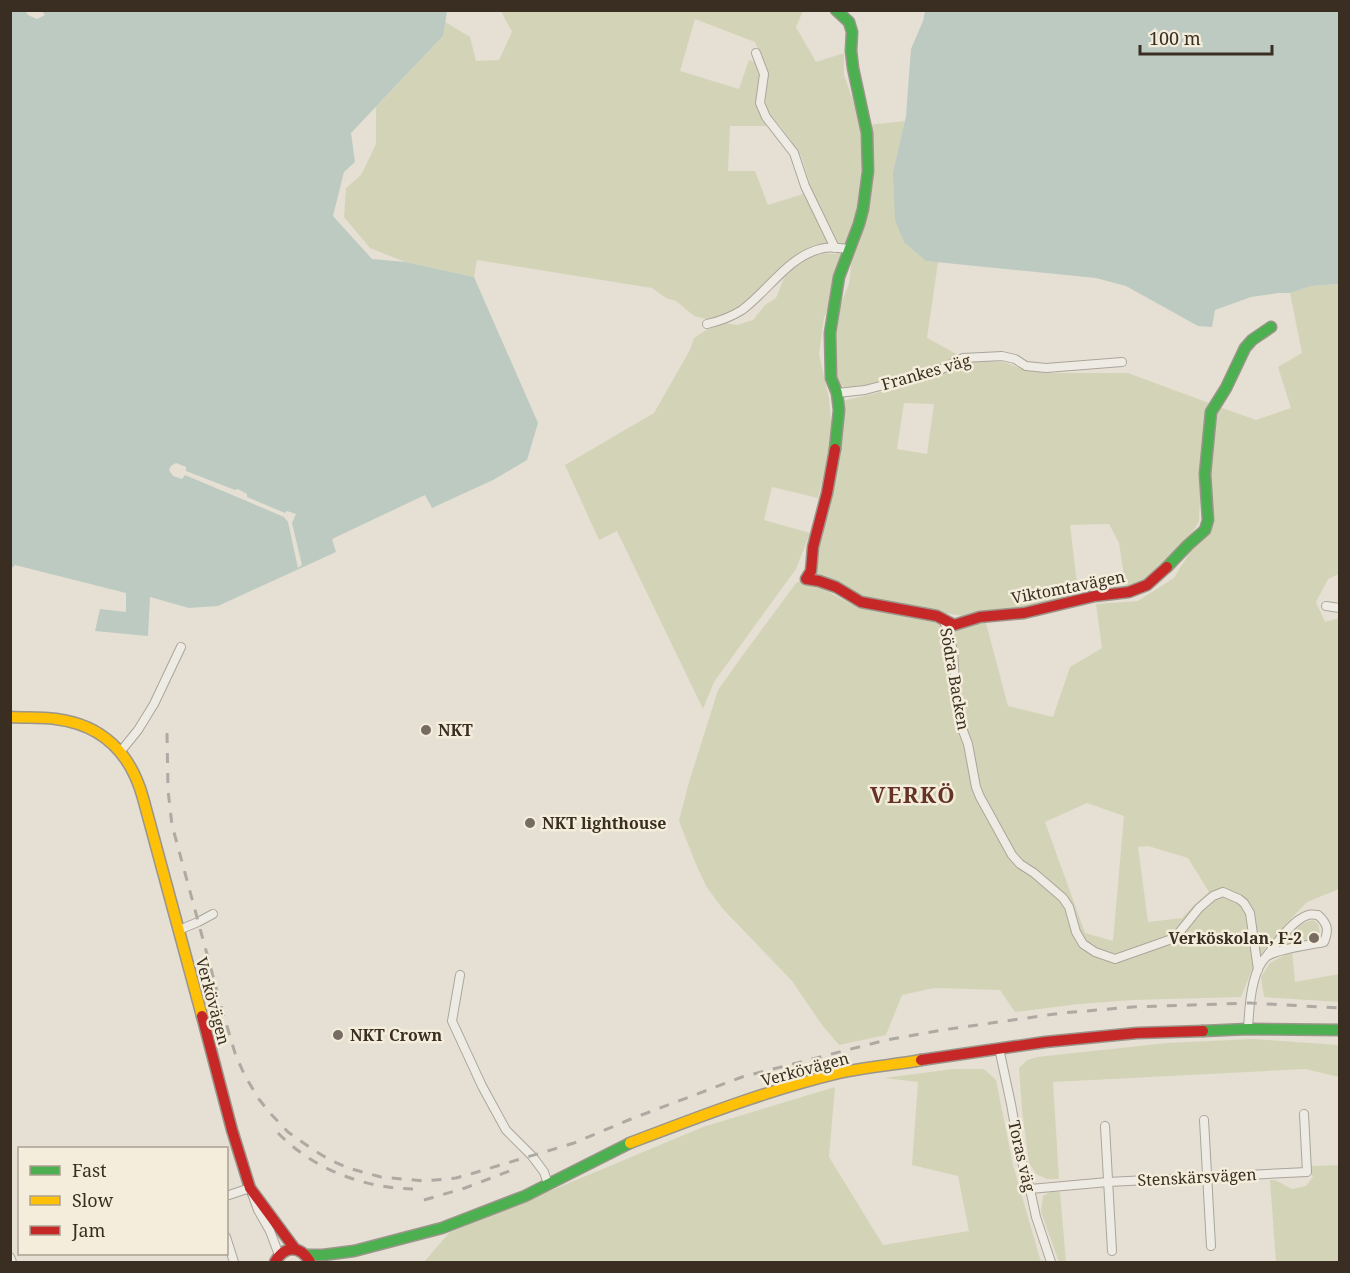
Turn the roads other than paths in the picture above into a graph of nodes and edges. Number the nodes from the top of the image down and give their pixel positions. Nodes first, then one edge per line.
1 (836, 10) edge
2 (756, 53) dead end
3 (835, 248) junction
4 (848, 249) junction
5 (707, 324) dead end
6 (1271, 327) dead end
7 (1122, 362) dead end
8 (837, 393) junction
9 (1326, 606) dead end
10 (1340, 608) edge
11 (944, 620) junction
12 (181, 647) dead end
13 (10, 717) edge
14 (121, 751) junction
15 (213, 914) dead end
16 (179, 930) junction
17 (1266, 957) junction
18 (1258, 970) junction
19 (460, 975) dead end
20 (1248, 1029) junction
21 (1340, 1030) edge
22 (999, 1048) junction
23 (1304, 1114) dead end
24 (1204, 1120) dead end
25 (1105, 1126) dead end
26 (1207, 1177) junction
27 (1108, 1182) junction
28 (548, 1184) junction
29 (250, 1188) junction
30 (1030, 1189) junction
31 (228, 1195) edge
32 (228, 1244) edge
33 (1211, 1246) dead end
34 (295, 1249) junction
35 (354, 1251) junction
36 (1112, 1251) dead end
37 (10, 1257) edge
38 (277, 1259) edge
39 (308, 1259) edge
40 (12, 1263) edge
41 (234, 1263) edge
42 (333, 1263) edge
43 (1051, 1263) edge

1 - 4 street
2 - 3 street
3 - 4 street
3 - 5 street
4 - 8 street
6 - 11 street, Viktomtavägen
7 - 8 street, Frankes väg
8 - 11 street, Viktomtavägen
9 - 10 street
11 - 18 street, Södra Backen
12 - 14 street
13 - 14 street, Verkövägen
14 - 16 street, Verkövägen
15 - 16 street
16 - 29 street, Verkövägen
17 - 17 street
17 - 18 street
18 - 20 street
19 - 28 street
20 - 21 street, Verkövägen
20 - 22 street, Verkövägen
22 - 28 street, Verkövägen
22 - 30 street, Toras väg
23 - 26 street, Stenskärsvägen
24 - 26 street
25 - 27 street
26 - 27 street, Stenskärsvägen
26 - 33 street
27 - 30 street, Stenskärsvägen
27 - 36 street
28 - 35 street, Verkövägen
29 - 31 street
29 - 34 street, Verkövägen
29 - 38 street
30 - 43 street, Toras väg
32 - 41 street
34 - 38 street
34 - 39 street, Verkövägen
35 - 39 street, Verkövägen
35 - 42 street
37 - 40 street

